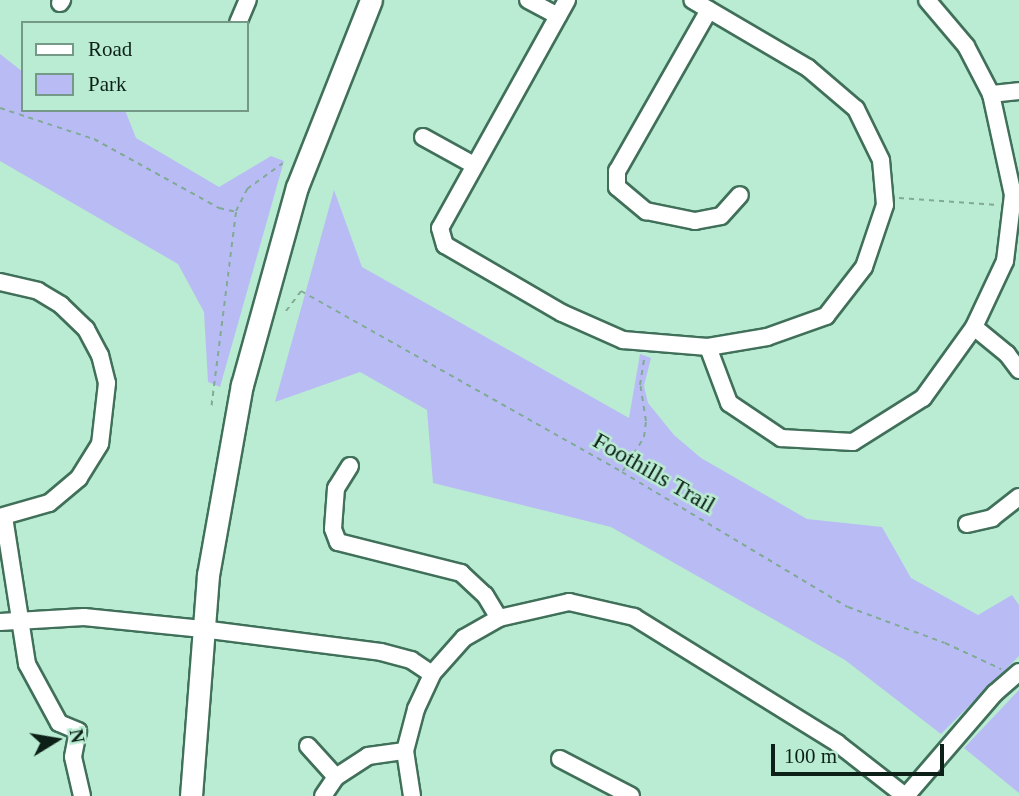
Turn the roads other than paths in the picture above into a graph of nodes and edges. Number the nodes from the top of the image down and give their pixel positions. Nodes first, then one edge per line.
1 (248, 0) edge
2 (371, 0) edge
3 (528, 0) edge
4 (567, 0) edge
5 (692, 0) edge
6 (927, 0) edge
7 (709, 9) junction
8 (558, 16) junction
9 (239, 21) edge
10 (1019, 91) edge
11 (991, 94) junction
12 (423, 136) dead end
13 (474, 165) junction
14 (740, 195) dead end
15 (1015, 216) edge
16 (0, 282) edge
17 (974, 327) junction
18 (708, 347) junction
19 (1019, 370) edge
20 (350, 467) dead end
21 (1019, 497) edge
22 (2, 517) edge
23 (967, 524) dead end
24 (499, 618) junction
25 (17, 619) junction
26 (0, 622) edge
27 (202, 629) junction
28 (432, 674) junction
29 (1017, 674) edge
30 (308, 746) dead end
31 (405, 751) junction
32 (560, 759) dead end
33 (336, 777) junction
34 (82, 796) edge
35 (191, 796) edge
36 (323, 796) edge
37 (412, 796) edge
38 (631, 796) edge
39 (906, 796) edge

1 - 9 street
2 - 27 main road
3 - 8 street
4 - 8 street
5 - 7 street
6 - 11 street
7 - 14 street
7 - 18 street
8 - 13 street
10 - 11 street
11 - 15 street
12 - 13 street
13 - 18 street
15 - 17 street
16 - 22 street
17 - 18 street
17 - 19 street
20 - 24 street
21 - 23 street
22 - 25 street
24 - 28 street
24 - 39 street
25 - 26 street
25 - 27 street
25 - 34 street
27 - 28 street
27 - 35 main road
28 - 31 street
29 - 39 street
30 - 33 street
31 - 33 street
31 - 37 street
32 - 38 street
33 - 36 street

